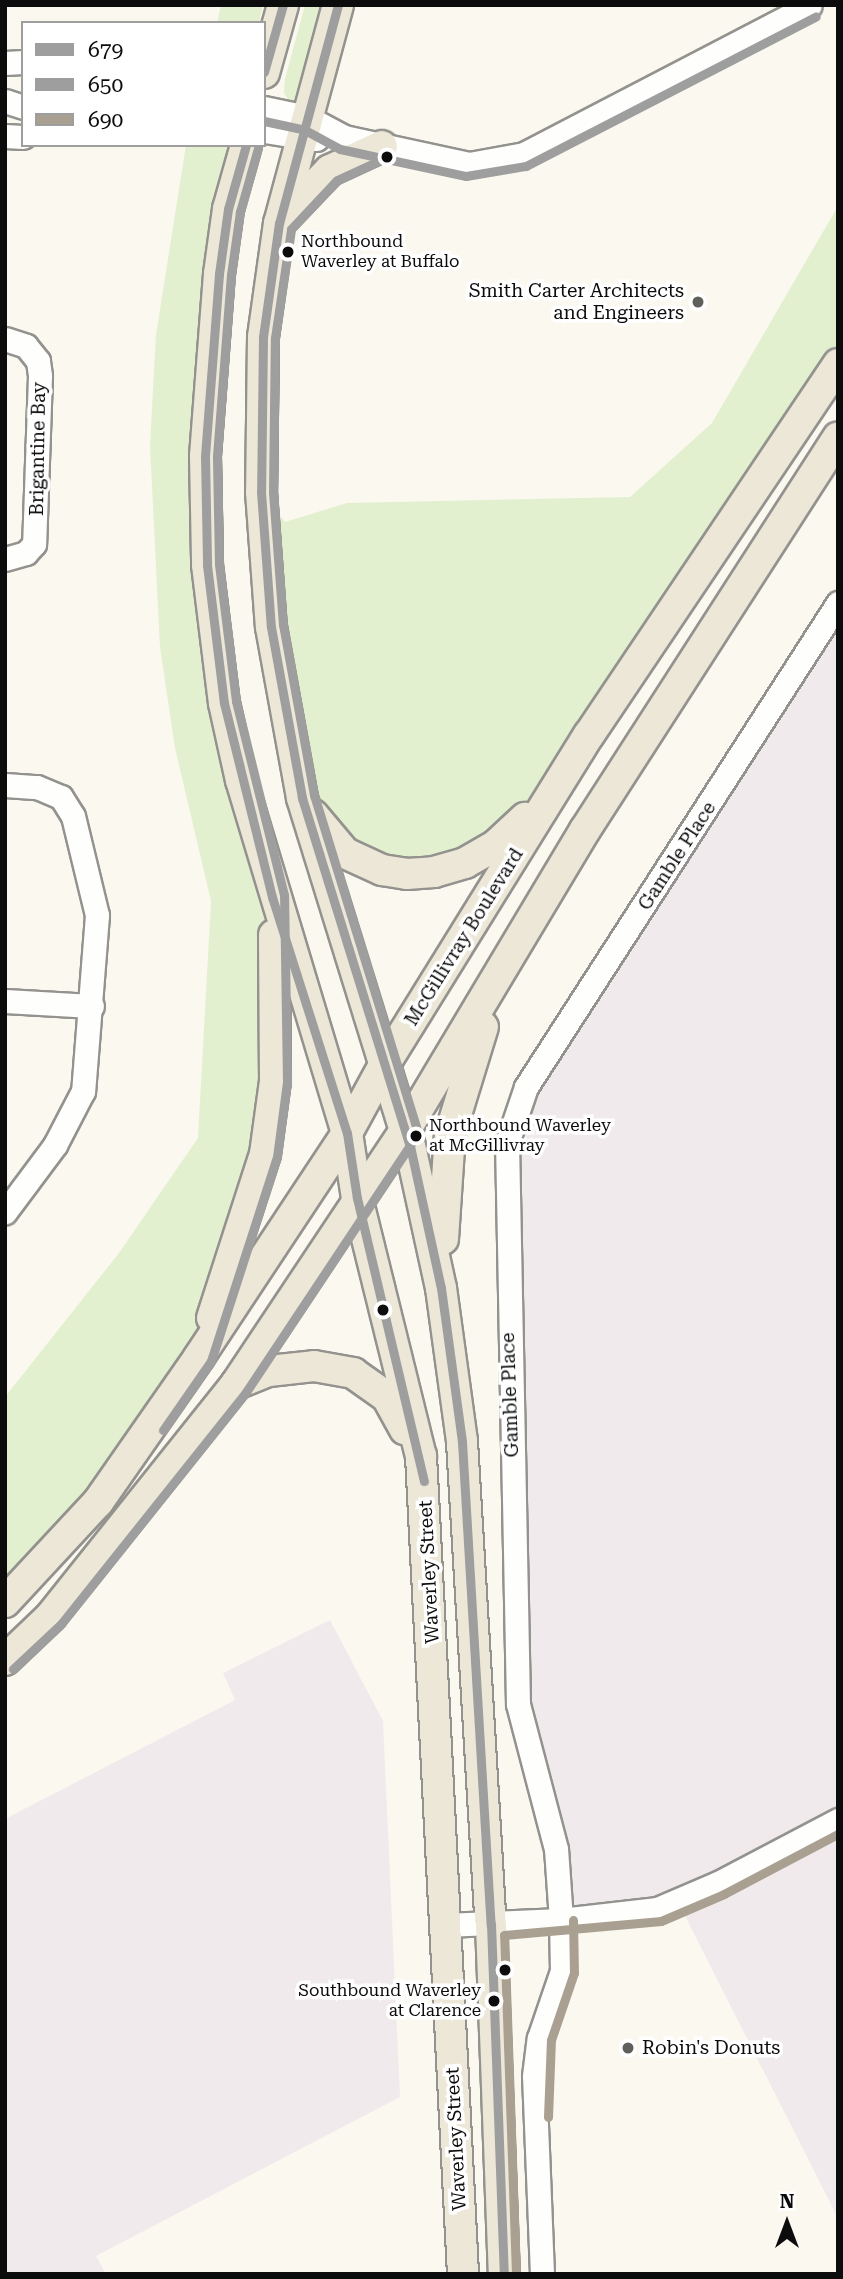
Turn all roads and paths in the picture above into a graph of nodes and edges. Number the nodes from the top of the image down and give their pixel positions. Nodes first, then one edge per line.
1 (282, 5) edge
2 (338, 5) edge
3 (810, 5) edge
4 (266, 66) edge
5 (5, 99) edge
6 (21, 106) edge
7 (266, 109) edge
8 (304, 128) junction
9 (266, 131) edge
10 (382, 146) junction
11 (245, 147) edge
12 (279, 223) junction
13 (5, 339) edge
14 (838, 365) edge
15 (838, 438) edge
16 (5, 559) edge
17 (838, 603) edge
18 (589, 735) junction
19 (5, 785) edge
20 (302, 798) junction
21 (272, 897) junction
22 (507, 966) junction
23 (5, 1001) edge
24 (92, 1006) junction
25 (384, 1065) junction
26 (406, 1129) junction
27 (347, 1133) junction
28 (357, 1198) junction
29 (5, 1212) edge
30 (441, 1288) junction
31 (199, 1357) junction
32 (236, 1384) junction
33 (421, 1456) junction
34 (5, 1602) edge
35 (5, 1660) edge
36 (838, 1820) edge
37 (561, 1920) junction
38 (491, 1924) junction
39 (444, 1925) junction
40 (463, 2274) edge
41 (504, 2274) edge
42 (542, 2274) edge

1 - 4 main road
2 - 8 main road, Waverley Street
3 - 10 street
5 - 6 street
7 - 8 street
8 - 9 street
8 - 10 street
8 - 12 main road, Waverley Street
10 - 12 main road
11 - 21 main road, Waverley Street
12 - 20 main road, Waverley Street
13 - 16 street, Brigantine Bay
14 - 18 main road, McGillivray Boulevard
15 - 22 main road
17 - 37 street, Gamble Place
18 - 20 main road
18 - 25 main road, McGillivray Boulevard
19 - 24 street
20 - 25 main road, Waverley Street
21 - 27 main road, Waverley Street
21 - 31 main road
22 - 26 main road
22 - 30 main road
23 - 24 street
24 - 29 street
25 - 26 main road, Waverley Street
25 - 27 main road, McGillivray Boulevard
26 - 28 main road
26 - 30 main road, Waverley Street
27 - 28 main road, Waverley Street
27 - 31 main road, McGillivray Boulevard
28 - 32 main road
28 - 33 main road, Waverley Street
30 - 38 main road, Waverley Street
31 - 34 main road, McGillivray Boulevard
32 - 33 main road
32 - 35 main road
33 - 39 main road, Waverley Street
36 - 37 street
37 - 38 street
37 - 42 street, Gamble Place
38 - 39 street
38 - 41 main road, Waverley Street
39 - 40 main road, Waverley Street

